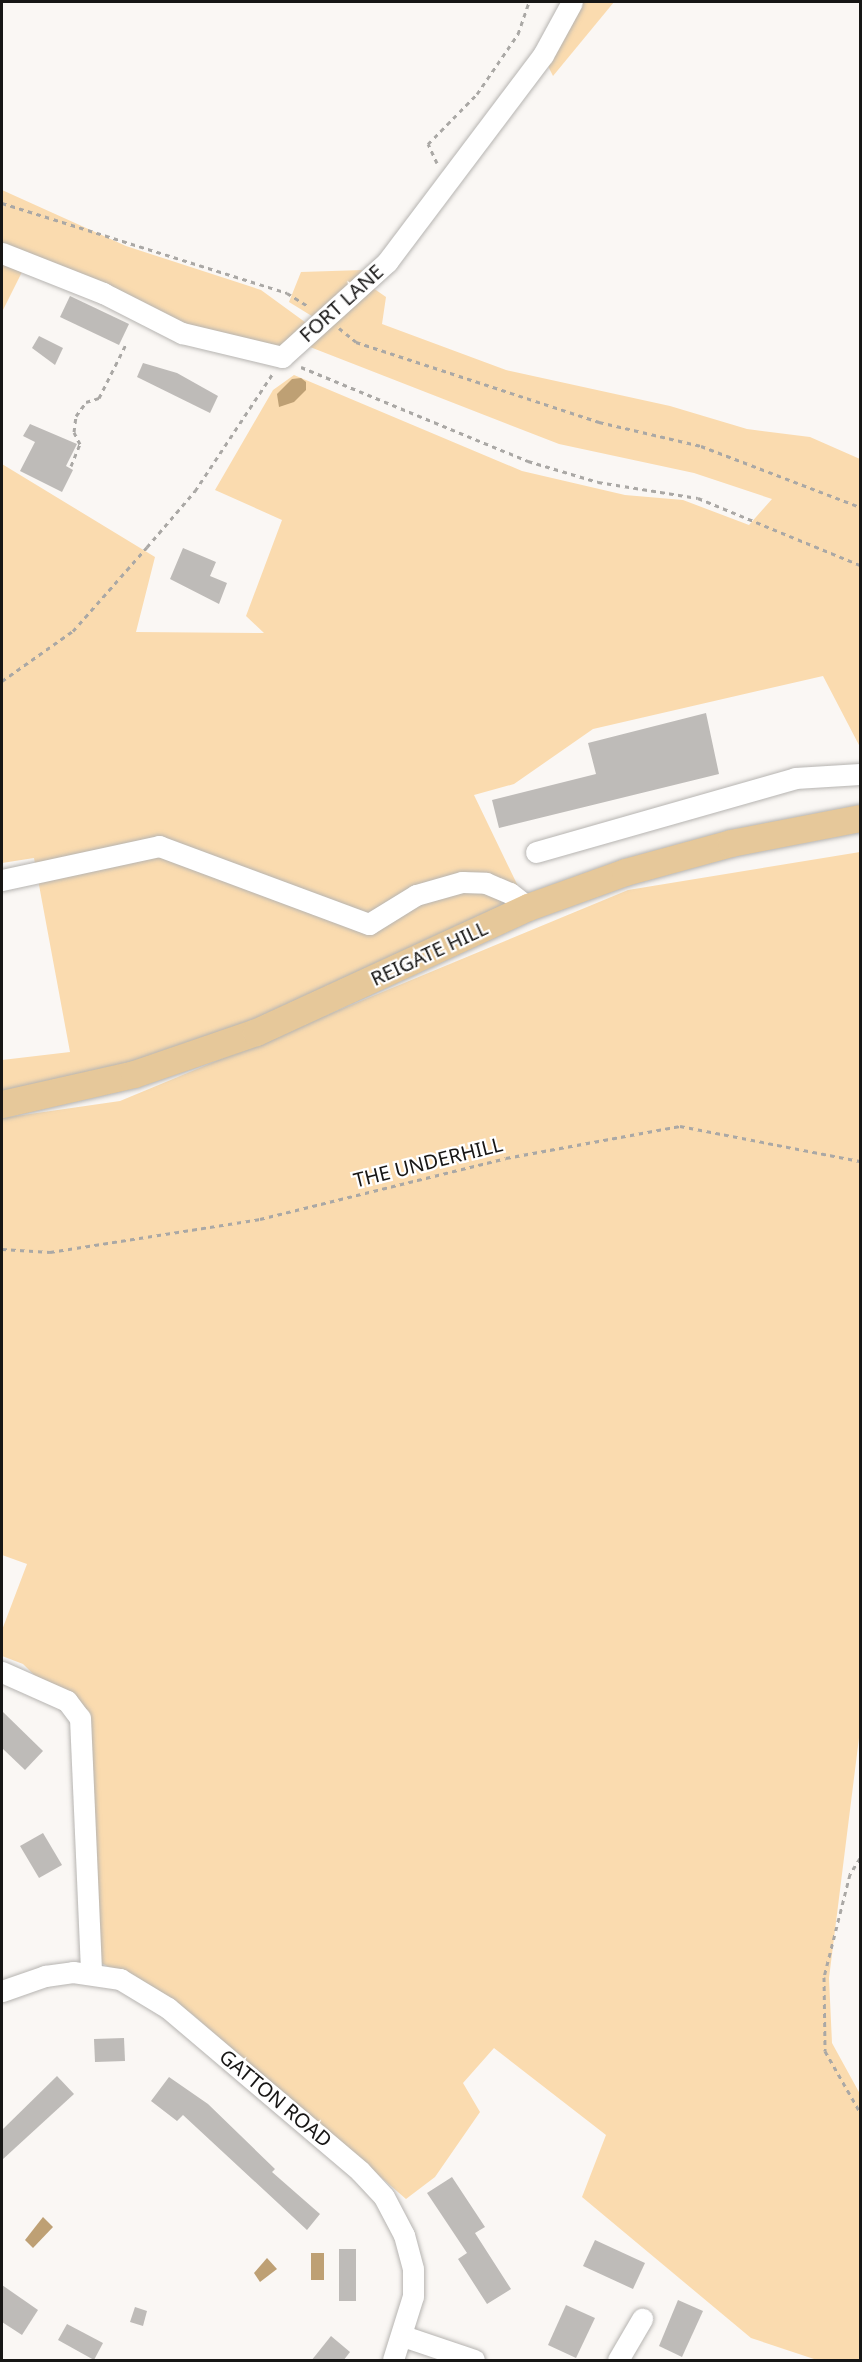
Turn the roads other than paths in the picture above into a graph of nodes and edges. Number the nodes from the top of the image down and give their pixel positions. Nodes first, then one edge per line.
1 (572, 2) edge
2 (2, 253) edge
3 (861, 774) edge
4 (861, 818) edge
5 (536, 852) dead end
6 (2, 880) edge
7 (528, 908) junction
8 (2, 1104) edge
9 (2, 1672) edge
10 (91, 1972) junction
11 (2, 1991) edge
12 (642, 2319) dead end
13 (403, 2336) junction
14 (393, 2361) edge
15 (474, 2361) edge
16 (618, 2361) edge

1 - 2 street, FORT LANE
3 - 5 street
4 - 7 main road, REIGATE HILL
6 - 7 street
7 - 8 main road, REIGATE HILL
9 - 10 street
10 - 11 street, GATTON ROAD
10 - 13 street, GATTON ROAD
12 - 16 street
13 - 14 street, GATTON ROAD
13 - 15 street

